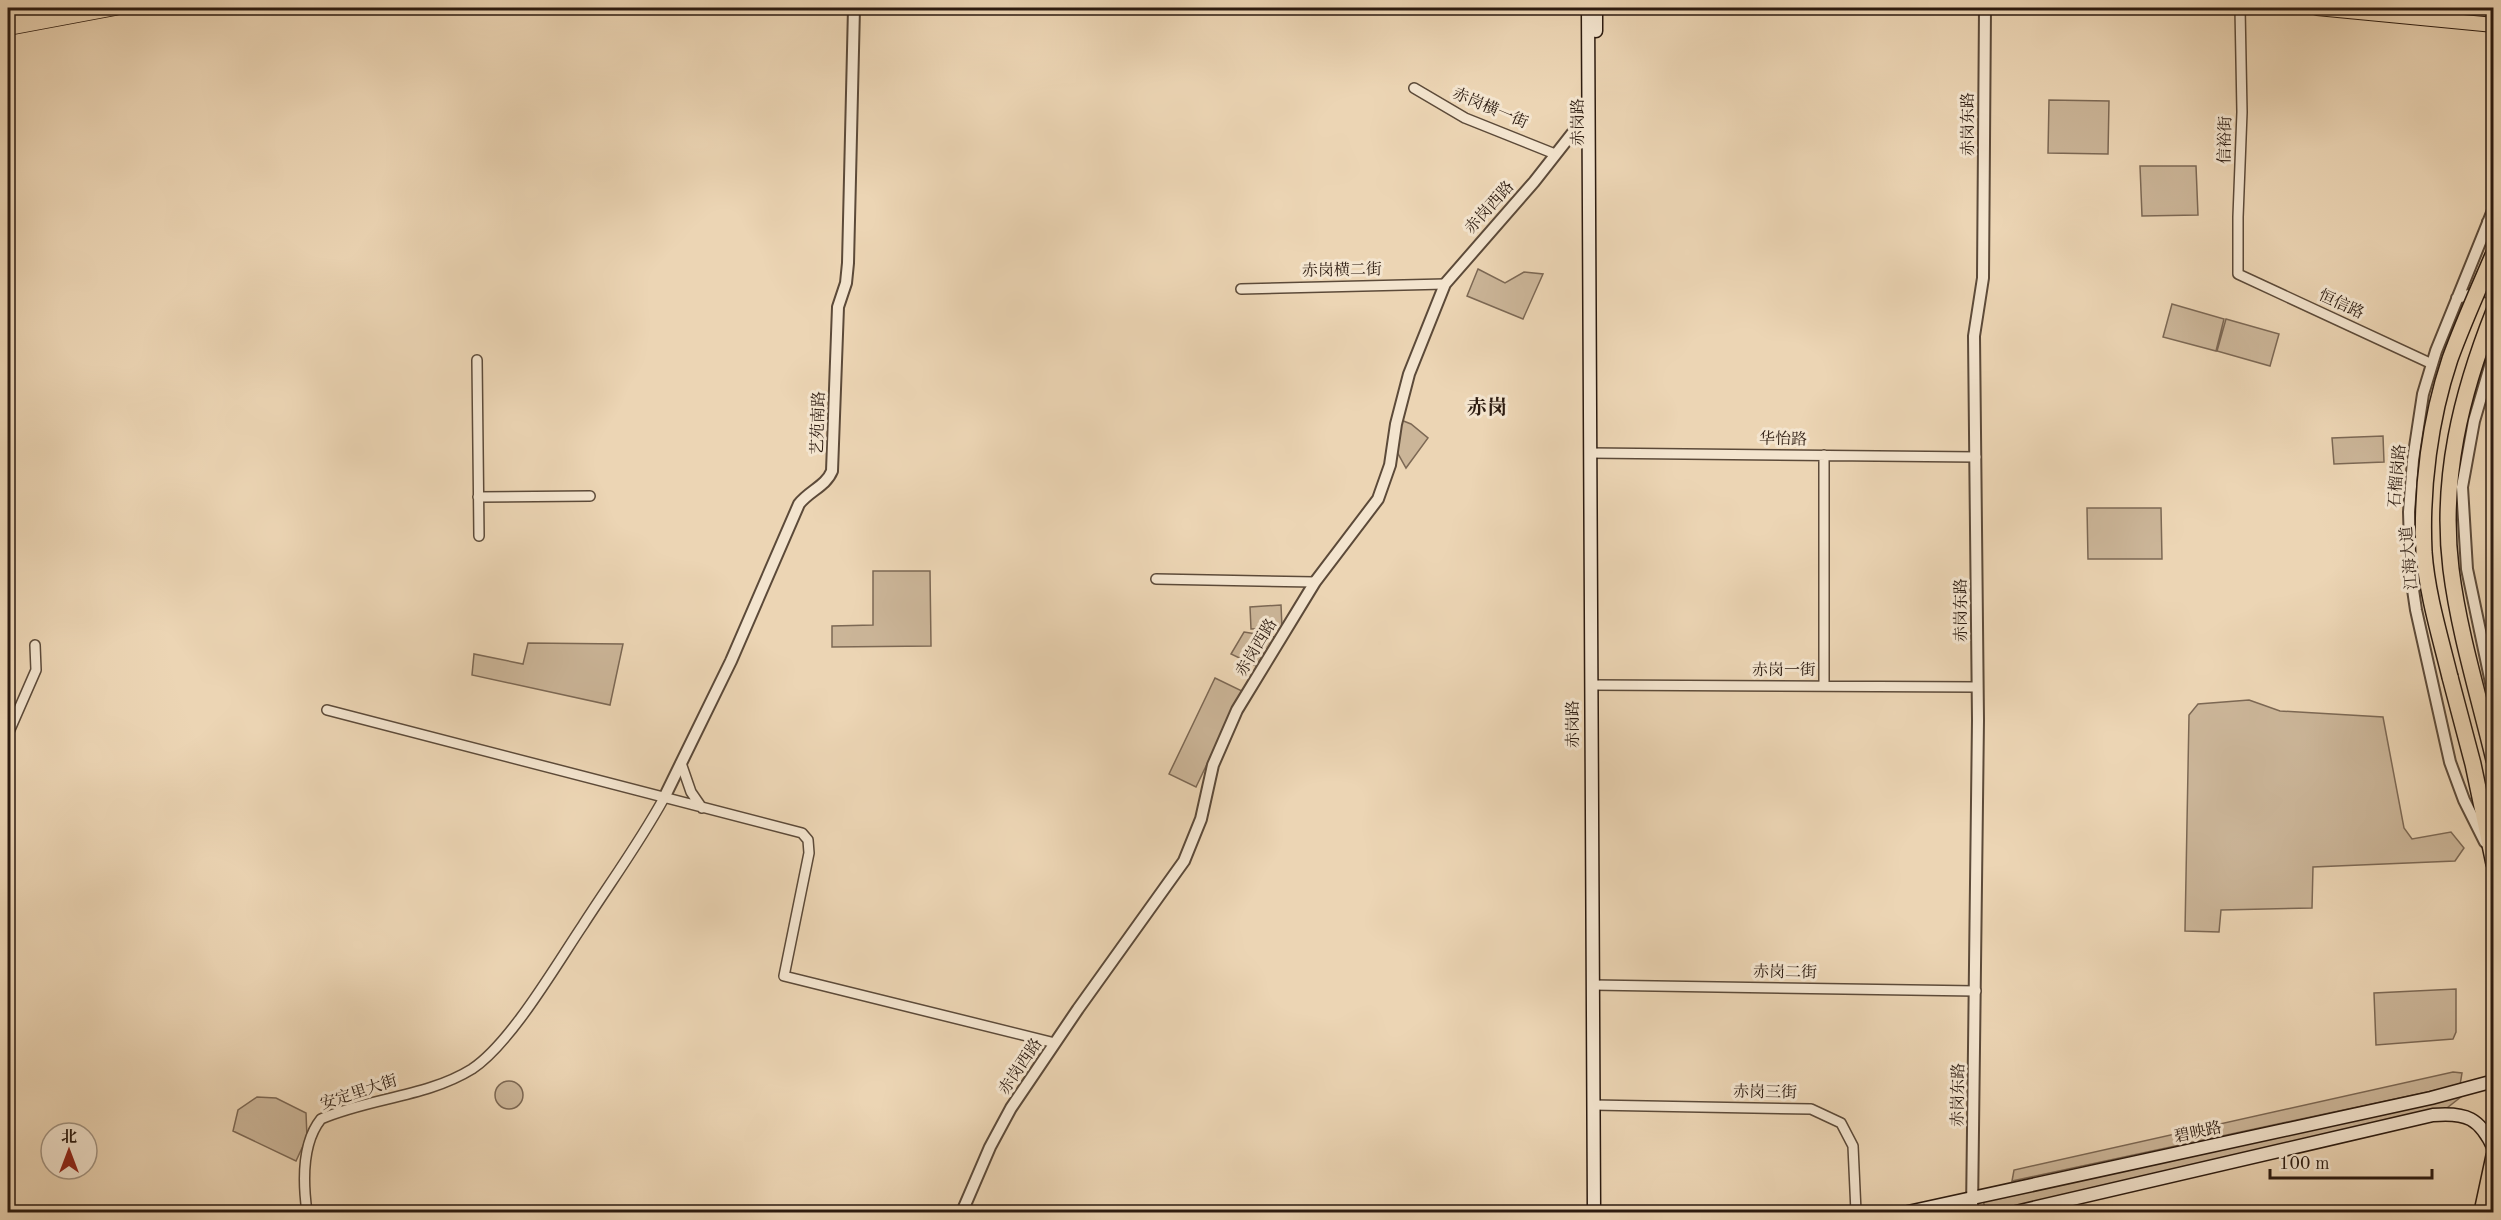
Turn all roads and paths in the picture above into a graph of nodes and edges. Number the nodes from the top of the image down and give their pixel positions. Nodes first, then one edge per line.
1 (100, 8) edge
2 (115, 8) edge
3 (854, 8) edge
4 (1588, 8) edge
5 (1596, 8) edge
6 (1985, 8) edge
7 (2240, 8) edge
8 (2317, 8) edge
9 (8, 17) edge
10 (2436, 20) junction
11 (2493, 25) edge
12 (8, 28) edge
13 (2493, 35) edge
14 (1414, 88) dead end
15 (1589, 112) junction
16 (1555, 154) junction
17 (2493, 208) edge
18 (2488, 222) junction
19 (1590, 236) junction
20 (2493, 240) edge
21 (2493, 253) edge
22 (2238, 274) joint
23 (1445, 284) junction
24 (1241, 289) dead end
25 (2493, 293) edge
26 (2457, 298) junction
27 (2493, 311) edge
28 (2493, 353) edge
29 (477, 360) dead end
30 (2432, 364) junction
31 (1590, 453) junction
32 (1824, 455) junction
33 (1976, 457) junction
34 (590, 496) dead end
35 (478, 497) junction
36 (479, 536) dead end
37 (1156, 579) dead end
38 (1314, 582) junction
39 (35, 645) dead end
40 (1591, 685) junction
41 (1824, 686) junction
42 (1977, 687) junction
43 (2493, 697) edge
44 (327, 710) dead end
45 (8, 734) edge
46 (2493, 760) edge
47 (681, 763) junction
48 (664, 798) junction
49 (702, 808) junction
50 (2492, 859) edge
51 (1593, 985) junction
52 (1976, 992) junction
53 (1055, 1043) junction
54 (2493, 1081) edge
55 (1593, 1105) junction
56 (2493, 1149) edge
57 (2493, 1156) edge
58 (1972, 1199) junction
59 (307, 1212) edge
60 (962, 1212) edge
61 (1594, 1212) edge
62 (1857, 1212) edge
63 (1908, 1212) edge
64 (1972, 1212) edge
65 (2016, 1212) edge
66 (2482, 1212) edge

1 - 9 main road
2 - 12 main road
3 - 47 street, 艺苑南路
4 - 15 main road, 赤岗路
5 - 19 main road, 赤岗路
6 - 33 street, 赤岗东路
7 - 22 street, 信裕街
8 - 10 main road
10 - 11 main road
10 - 13 main road
14 - 16 street, 赤岗横一街
15 - 16 street, 赤岗西路
15 - 19 main road, 赤岗路
16 - 23 street, 赤岗西路
17 - 18 street, 石榴岗路
18 - 20 street
18 - 26 street, 石榴岗路
19 - 31 main road, 赤岗路
21 - 50 highway, 江海大道, bridge
22 - 30 street, 恒信路
23 - 24 street, 赤岗横二街
23 - 38 street, 赤岗西路
25 - 26 street
26 - 30 street, 石榴岗路
27 - 46 highway
28 - 43 street
29 - 35 street
30 - 50 street, 石榴岗路
31 - 32 street, 华怡路
31 - 40 main road, 赤岗路
32 - 33 street, 华怡路
32 - 41 street
33 - 42 street, 赤岗东路
34 - 35 street
35 - 36 street
37 - 38 street
38 - 53 street, 赤岗西路
39 - 45 street
40 - 41 street, 赤岗一街
40 - 51 main road, 赤岗路
41 - 42 street, 赤岗一街
42 - 52 street, 赤岗东路
44 - 48 street
47 - 48 street, 艺苑南路
47 - 49 street
48 - 49 street
48 - 59 street, 安定里大街
49 - 53 street
51 - 52 street, 赤岗二街
51 - 55 main road, 赤岗路
52 - 58 street, 赤岗东路
53 - 60 street, 赤岗西路
54 - 58 main road, 碧映路
55 - 61 main road, 赤岗路
55 - 62 street, 赤岗三街
56 - 65 main road
57 - 66 highway
58 - 63 main road, 碧映路
58 - 64 street, 赤岗东路

